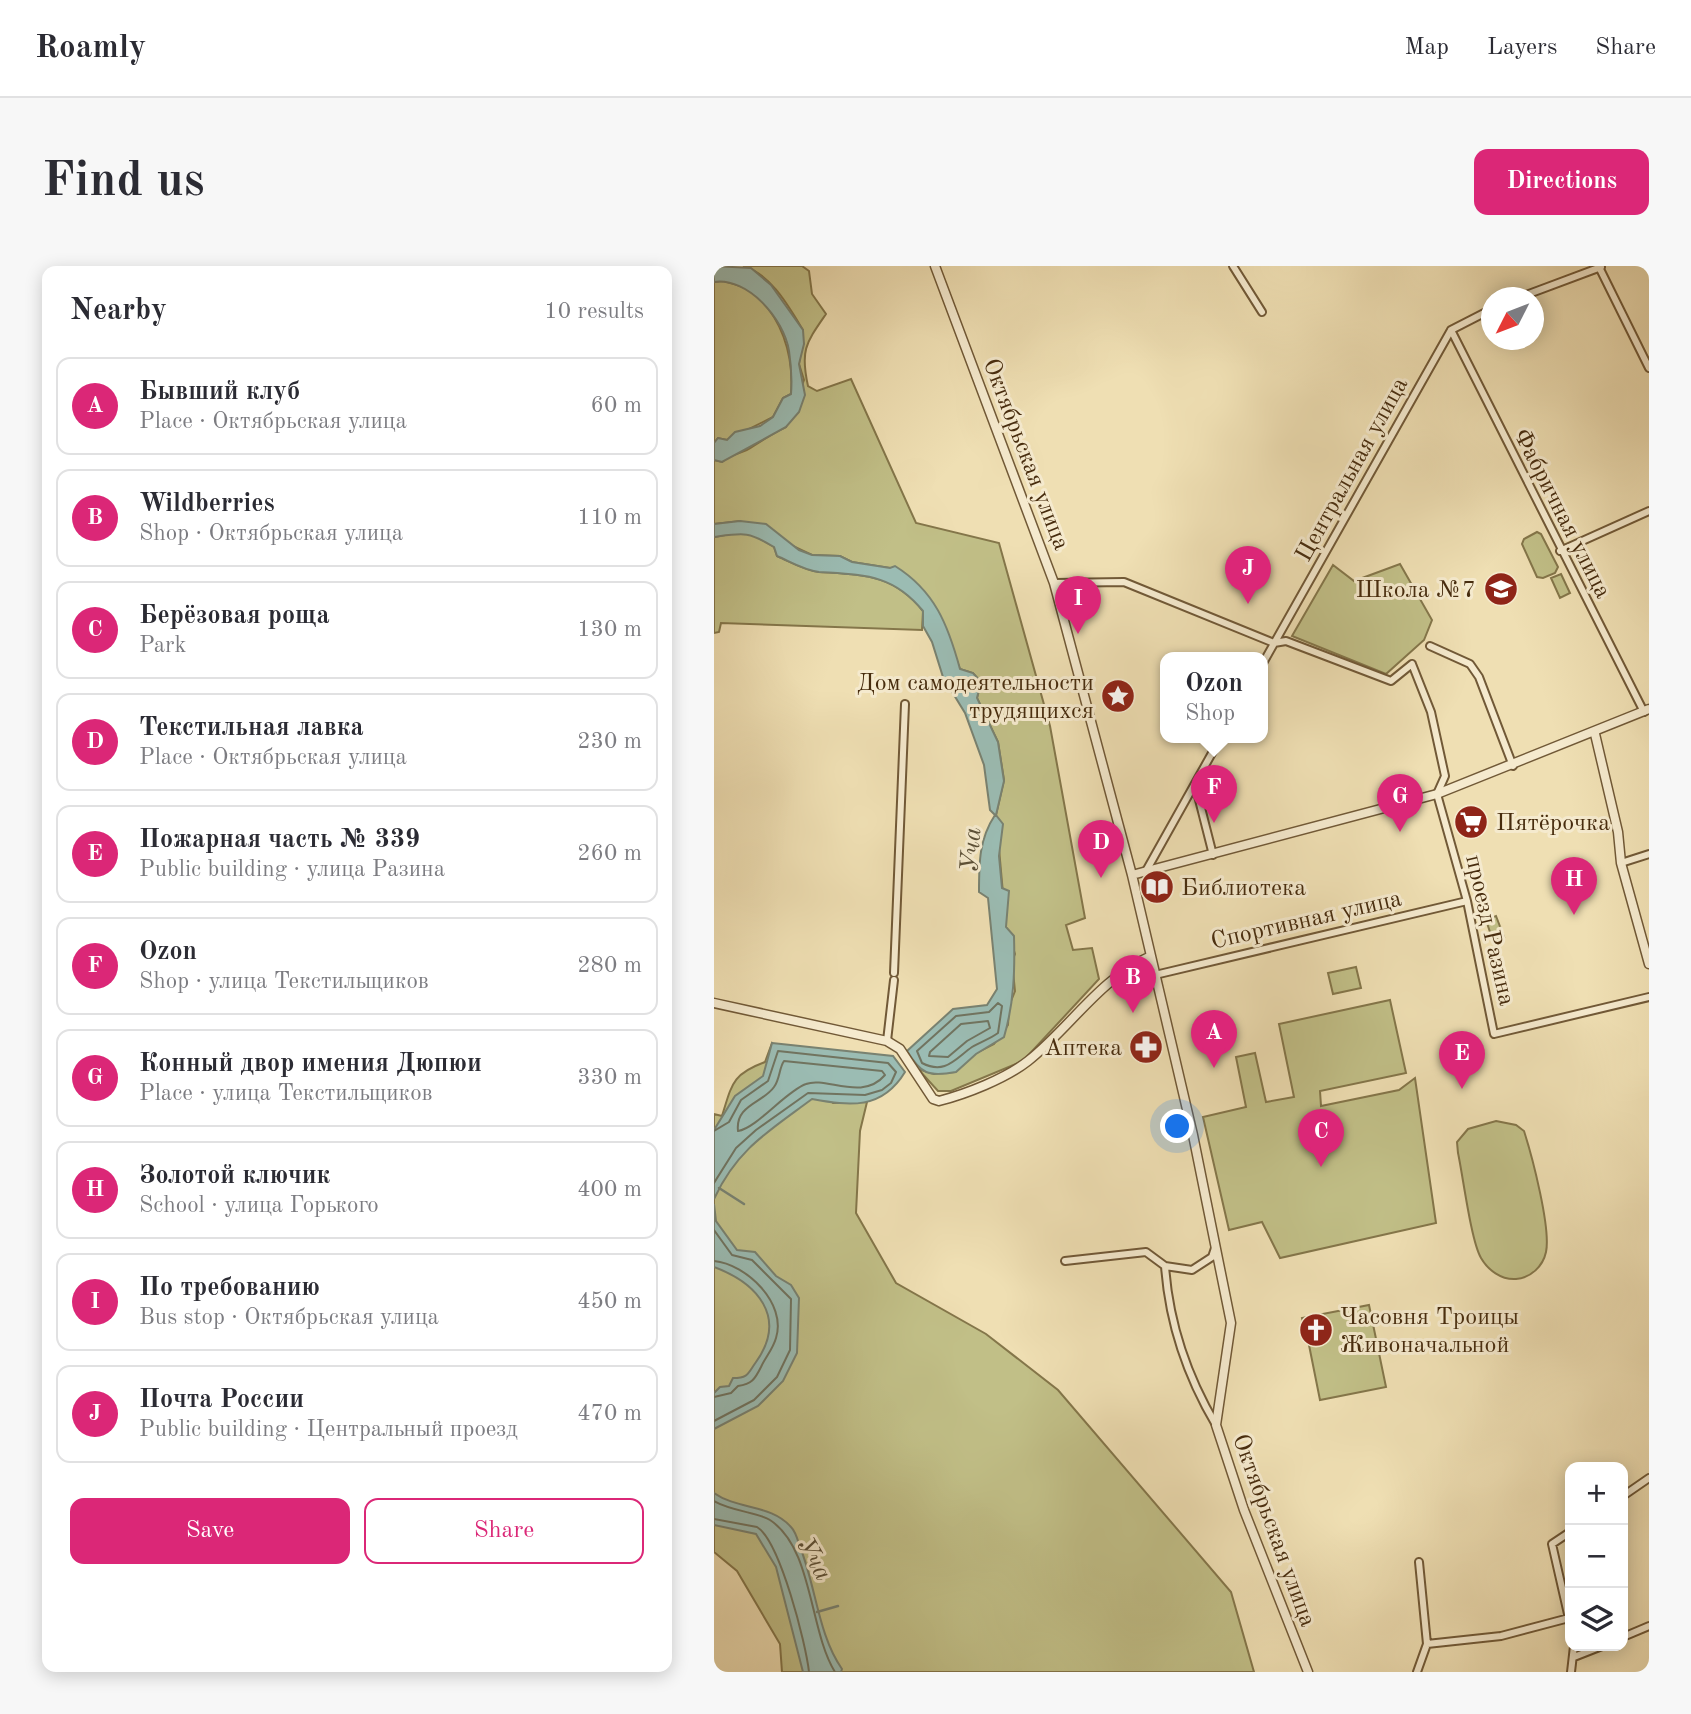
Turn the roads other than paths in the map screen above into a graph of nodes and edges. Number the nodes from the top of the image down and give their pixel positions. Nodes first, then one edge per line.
1 (935, 266) edge
2 (1233, 266) edge
3 (1601, 268) edge
4 (1544, 289) edge
5 (1262, 312) dead end
6 (1481, 315) edge
7 (1451, 330) junction
8 (1649, 368) edge
9 (1649, 511) edge
10 (1560, 551) junction
11 (1054, 583) junction
12 (1274, 643) junction
13 (1430, 646) dead end
14 (1268, 654) edge
15 (905, 704) dead end
16 (1646, 711) edge
17 (1595, 734) junction
18 (1218, 743) edge
19 (1513, 766) junction
20 (1195, 784) junction
21 (1437, 794) junction
22 (1649, 854) edge
23 (1213, 855) junction
24 (1621, 863) junction
25 (1145, 873) junction
26 (1132, 875) junction
27 (1467, 901) junction
28 (1151, 956) junction
29 (1649, 964) edge
30 (1155, 975) junction
31 (1649, 997) edge
32 (714, 1003) edge
33 (887, 1041) junction
34 (1217, 1245) junction
35 (1065, 1261) dead end
36 (1165, 1266) junction
37 (1216, 1424) junction
38 (1649, 1478) edge
39 (1628, 1493) edge
40 (1565, 1535) edge
41 (1419, 1562) dead end
42 (1565, 1600) edge
43 (1565, 1622) edge
44 (1649, 1626) edge
45 (1628, 1635) edge
46 (1427, 1644) junction
47 (1574, 1651) edge
48 (1589, 1651) edge
49 (1574, 1657) junction
50 (1308, 1672) edge
51 (1417, 1672) edge
52 (1571, 1672) edge

1 - 11 street, Октябрьская улица
2 - 5 street
3 - 4 street
3 - 8 street
6 - 7 street
7 - 10 street, Фабричная улица
7 - 12 street, Центральная улица
9 - 10 street
10 - 16 street, Фабричная улица
11 - 12 street
11 - 26 street, Октябрьская улица
12 - 14 street, Центральная улица
12 - 21 street
13 - 19 street
15 - 33 street
16 - 17 street
17 - 19 street
17 - 24 street
18 - 20 street
19 - 21 street
20 - 23 street
20 - 25 street
21 - 23 street
21 - 27 street, проезд Разина
22 - 24 street
23 - 25 street
24 - 29 street
25 - 26 street
26 - 28 street, Октябрьская улица
27 - 30 street, Спортивная улица
27 - 31 street, проезд Разина
28 - 30 street, Октябрьская улица
28 - 33 street
30 - 34 street, Октябрьская улица
32 - 33 street
34 - 36 street
34 - 37 street, Октябрьская улица
35 - 36 street
36 - 37 street
37 - 50 street, Октябрьская улица
38 - 39 street
40 - 42 street
41 - 46 street
43 - 46 street
44 - 45 street
46 - 51 street
47 - 49 street
48 - 49 street
49 - 52 street

